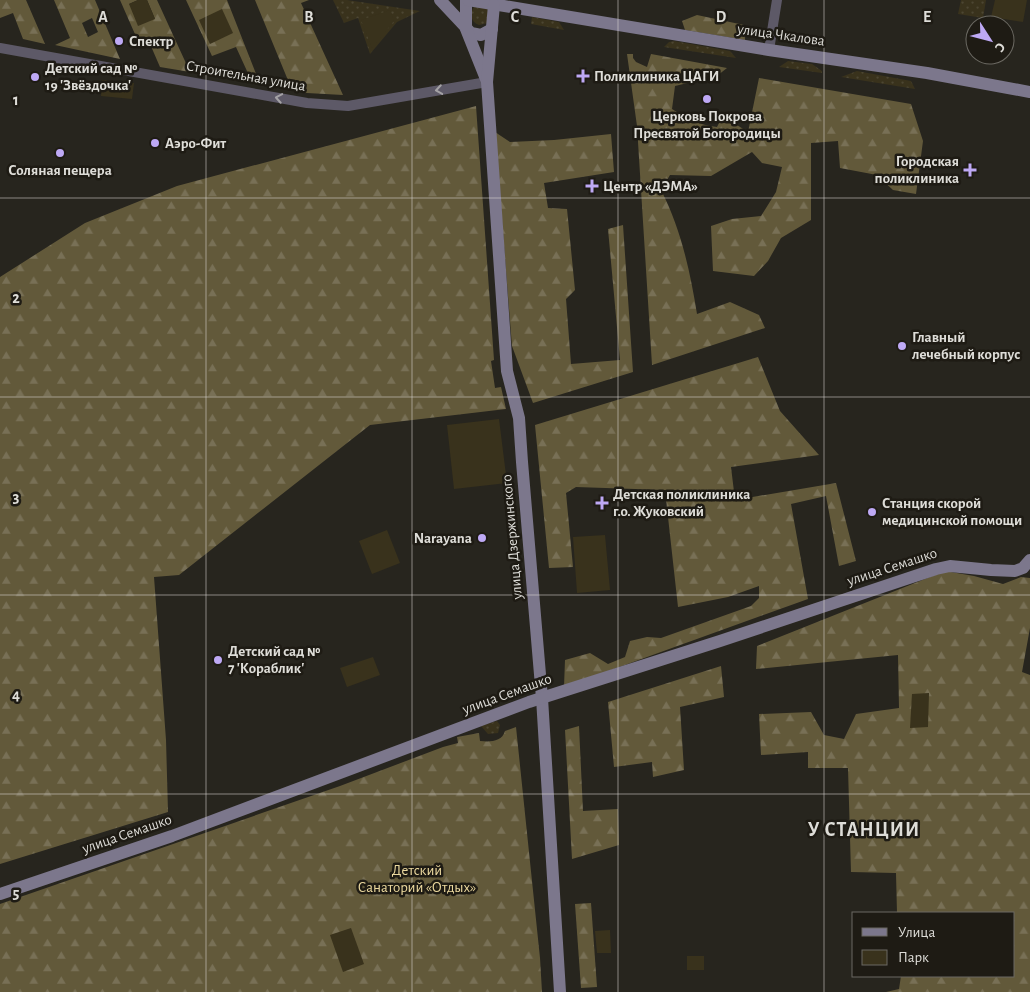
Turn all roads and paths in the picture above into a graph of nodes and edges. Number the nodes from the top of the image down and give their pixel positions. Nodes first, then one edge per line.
1 (440, 0) edge
2 (467, 0) edge
3 (777, 0) edge
4 (495, 2) edge
5 (466, 29) junction
6 (492, 29) junction
7 (0, 48) edge
8 (769, 50) junction
9 (487, 82) junction
10 (1030, 92) edge
11 (1030, 560) edge
12 (542, 698) junction
13 (0, 894) edge
14 (560, 992) edge

1 - 5 main road, улица Дзержинского
2 - 4 main road, улица Чкалова
2 - 5 main road, улица Дзержинского
3 - 8 street
4 - 6 main road, улица Дзержинского
4 - 8 main road, улица Чкалова
5 - 6 main road
5 - 9 main road, улица Дзержинского
6 - 9 main road, улица Дзержинского
9 -> 7 street, Строительная улица
8 - 10 main road, улица Чкалова
9 - 12 main road, улица Дзержинского
11 - 12 main road, улица Семашко
12 - 13 main road, улица Семашко
12 - 14 main road, улица Дзержинского

